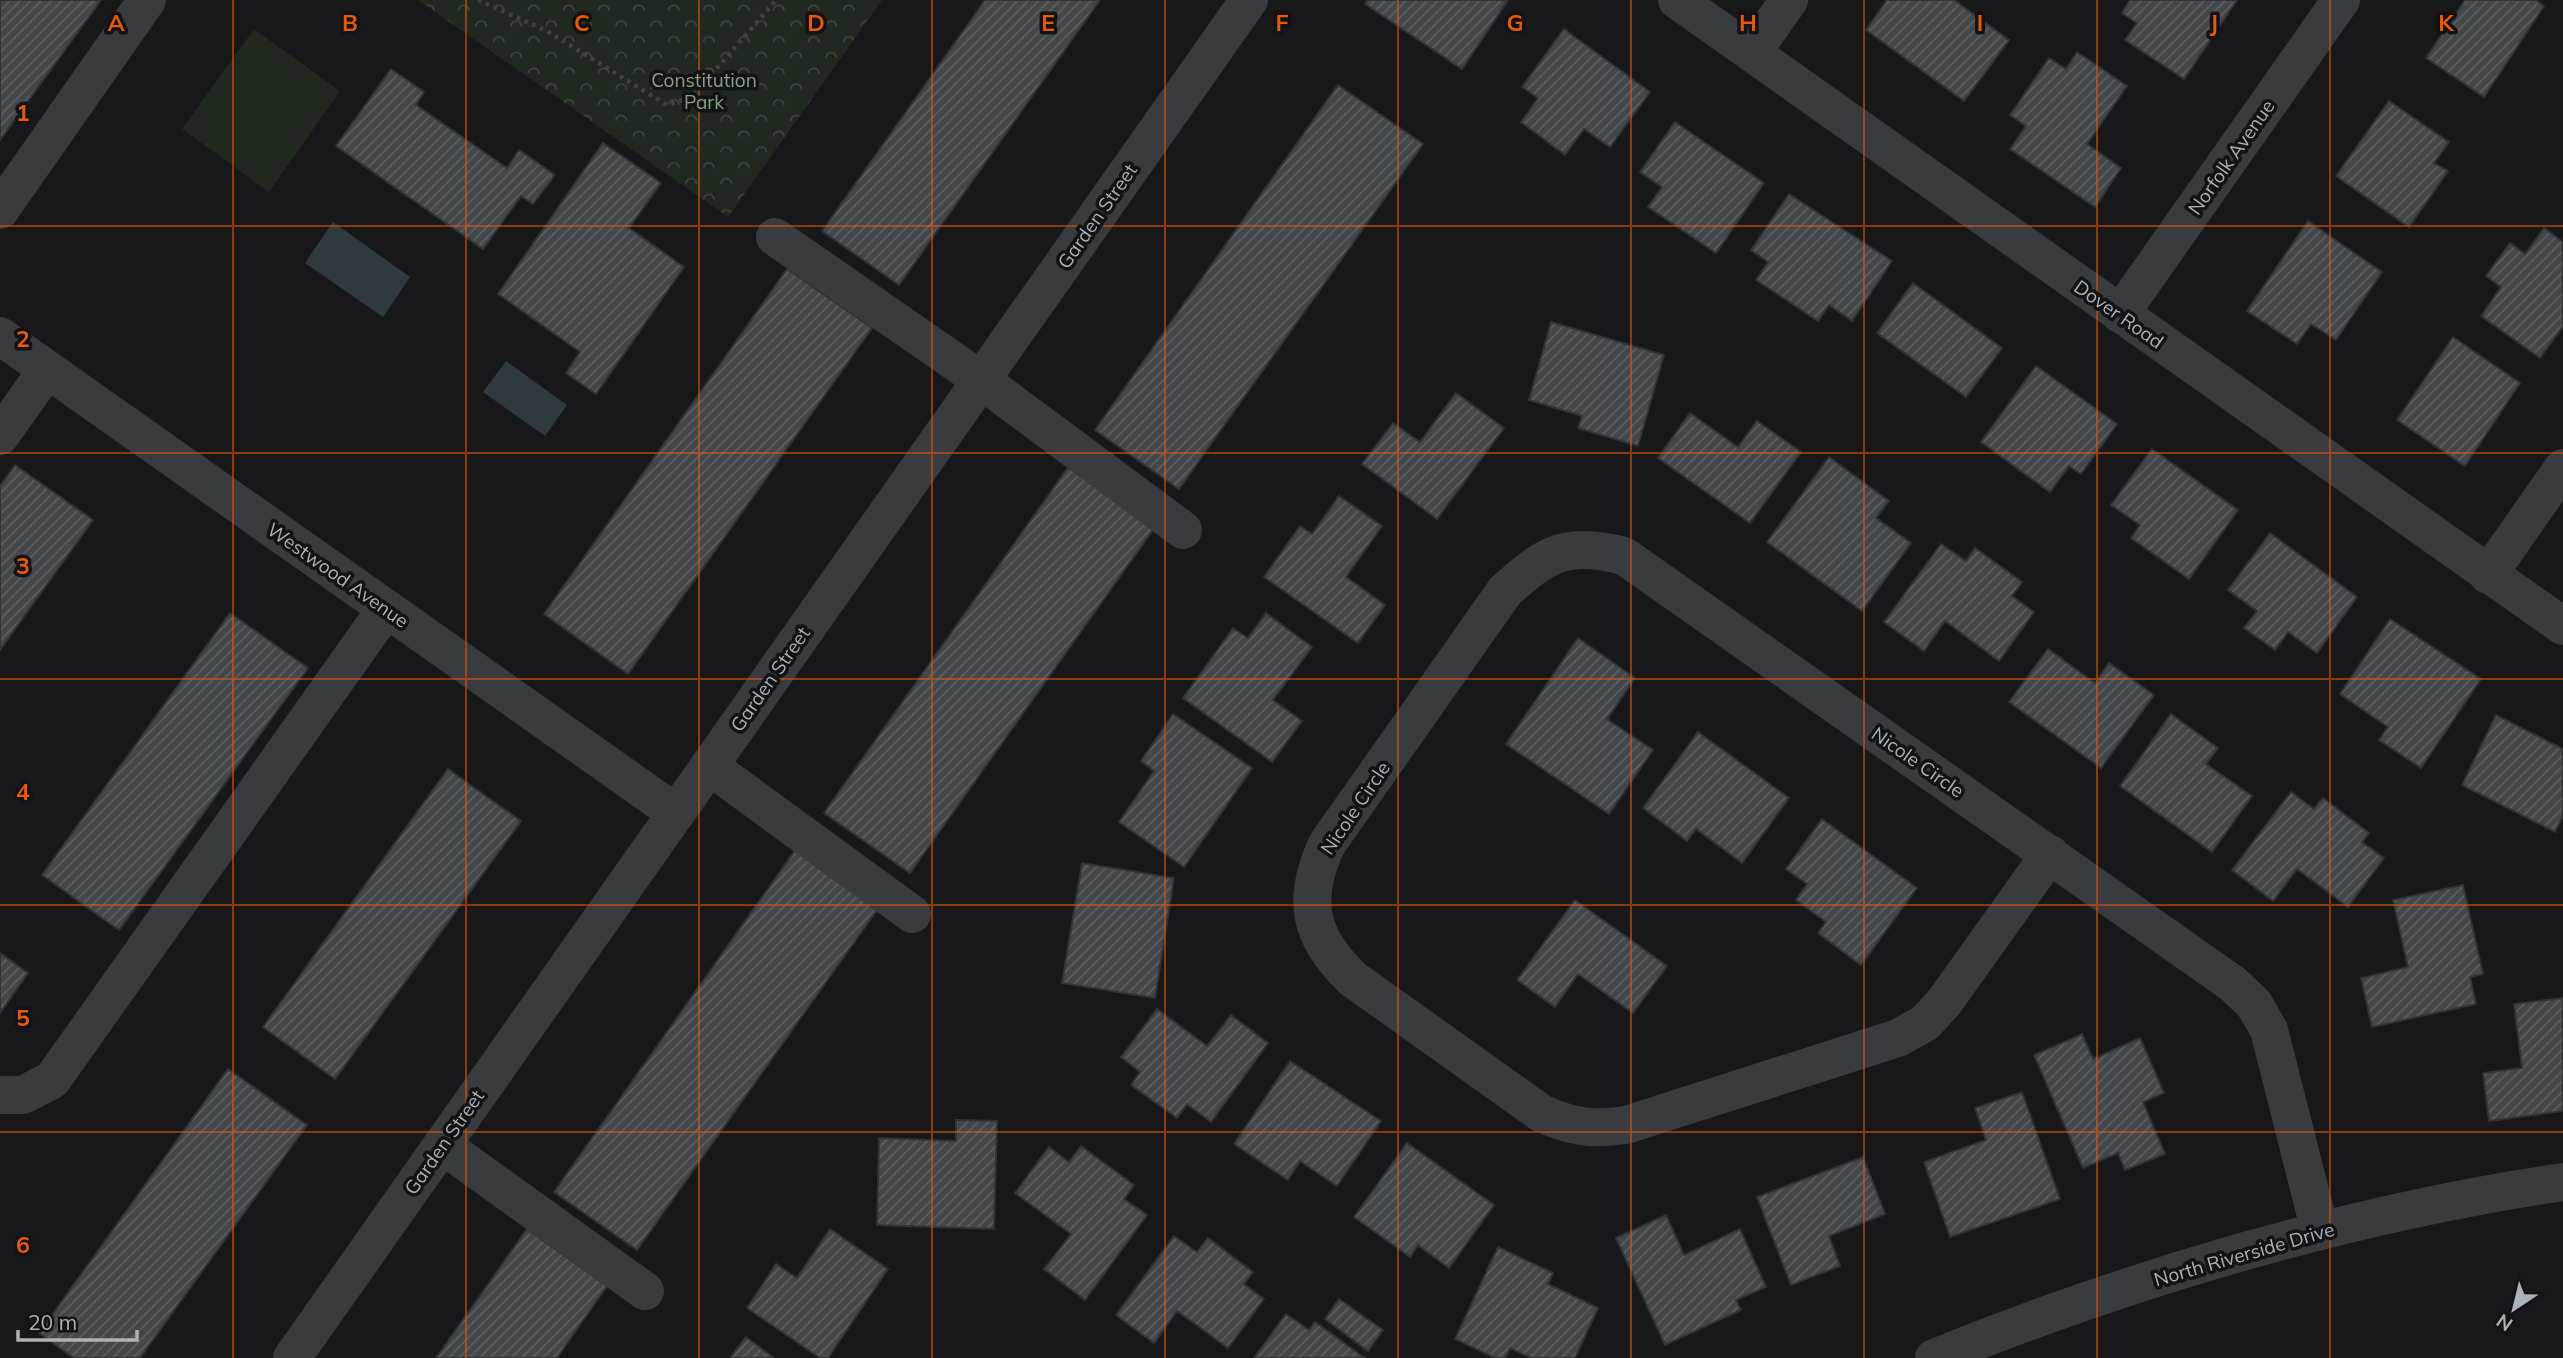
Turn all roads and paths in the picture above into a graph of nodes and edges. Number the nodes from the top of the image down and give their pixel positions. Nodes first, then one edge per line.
1 (147, 0) edge
2 (478, 0) edge
3 (776, 0) edge
4 (1250, 0) edge
5 (1677, 0) edge
6 (1789, 0) edge
7 (2341, 0) edge
8 (1752, 53) junction
9 (0, 210) edge
10 (775, 237) dead end
11 (2120, 314) junction
12 (0, 336) edge
13 (47, 369) junction
14 (981, 380) junction
15 (0, 436) edge
16 (2563, 468) edge
17 (1183, 530) dead end
18 (2488, 575) junction
19 (386, 610) junction
20 (2563, 626) edge
21 (709, 766) junction
22 (676, 813) junction
23 (2050, 854) junction
24 (912, 914) dead end
25 (0, 1095) edge
26 (442, 1145) junction
27 (2563, 1182) edge
28 (2320, 1231) junction
29 (645, 1291) dead end
30 (292, 1358) edge
31 (1934, 1358) edge

1 - 9 street
2 - 3 path
4 - 14 street, Garden Street
5 - 8 street, Dover Road
6 - 8 street
7 - 11 street, Norfolk Avenue
8 - 11 street, Dover Road
10 - 14 street
11 - 18 street, Dover Road
12 - 13 street, Westwood Avenue
13 - 15 street
13 - 19 street, Westwood Avenue
14 - 17 street
14 - 21 street, Garden Street
16 - 18 street
18 - 20 street, Dover Road
19 - 22 street, Westwood Avenue
19 - 25 street
21 - 22 street, Garden Street
21 - 24 street
22 - 26 street, Garden Street
23 - 23 street, Nicole Circle
23 - 28 street, Nicole Circle
26 - 29 street
26 - 30 street, Garden Street
27 - 28 street, North Riverside Drive
28 - 31 street, North Riverside Drive

